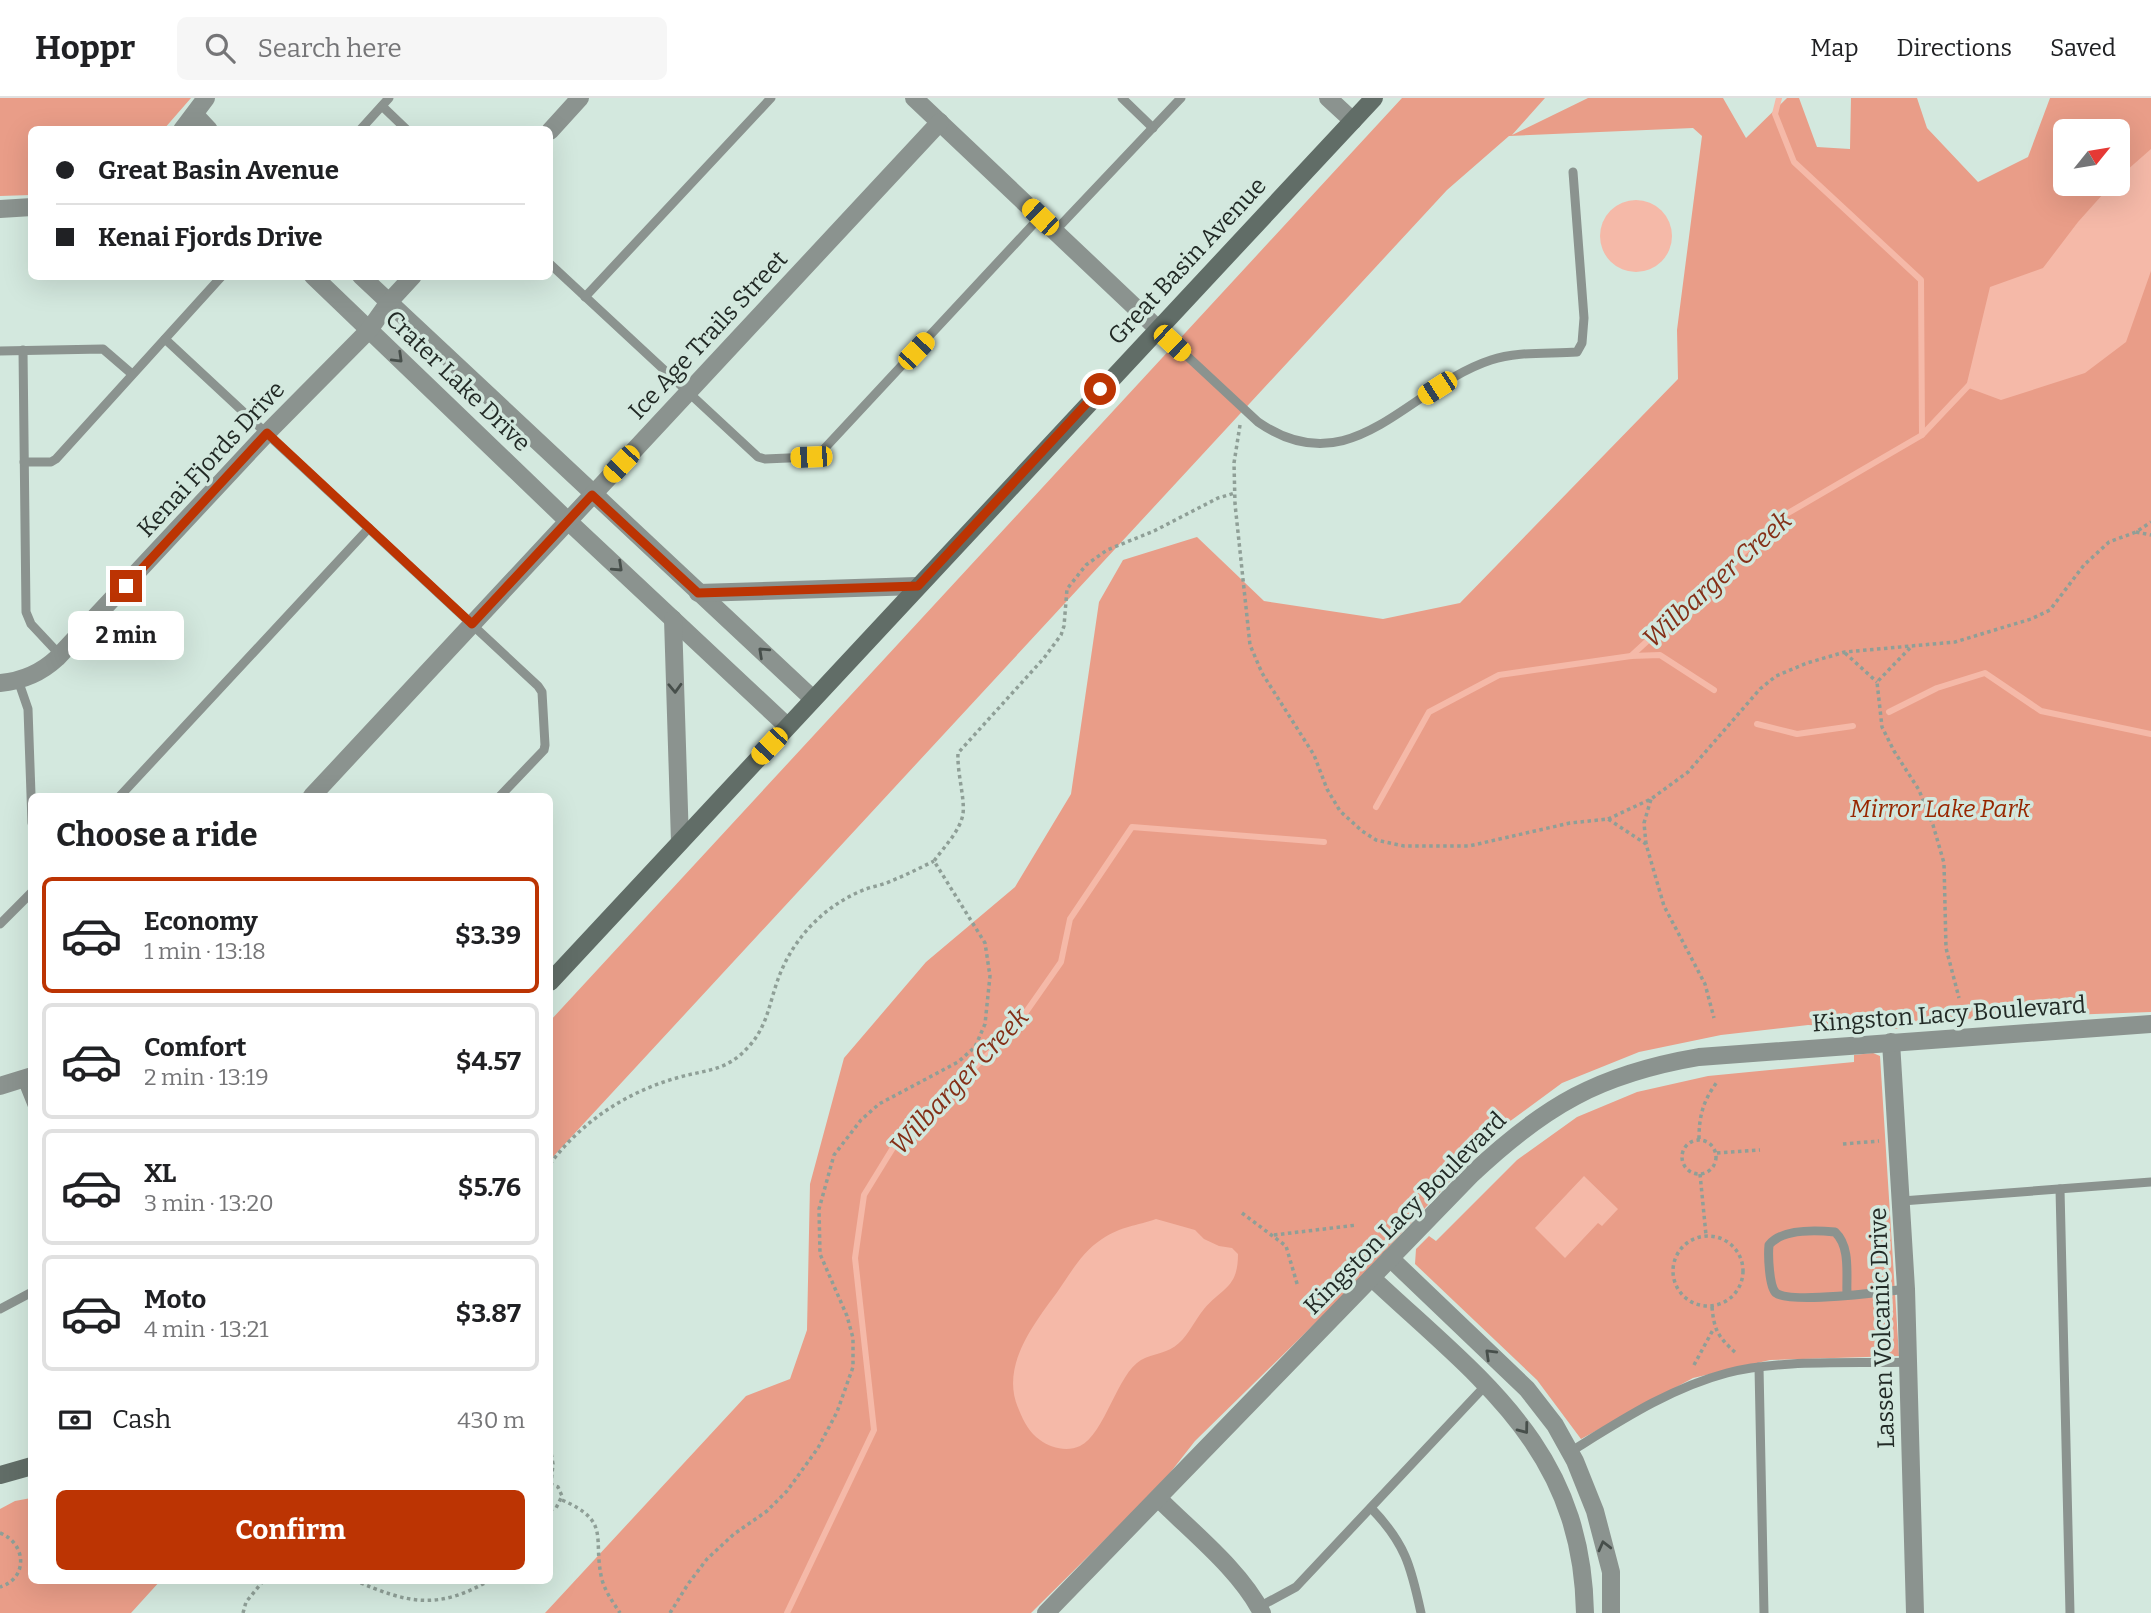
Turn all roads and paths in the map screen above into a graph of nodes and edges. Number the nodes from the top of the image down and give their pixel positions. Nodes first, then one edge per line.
1 (206, 98) edge
2 (580, 98) edge
3 (771, 98) edge
4 (914, 98) edge
5 (1122, 98) edge
6 (1181, 98) edge
7 (1328, 98) edge
8 (1374, 98) edge
9 (385, 102) edge
10 (195, 115) junction
11 (1353, 121) junction
12 (940, 122) junction
13 (185, 126) edge
14 (205, 126) edge
15 (364, 126) edge
16 (404, 126) edge
17 (553, 128) edge
18 (1153, 128) junction
19 (1573, 172) dead end
20 (28, 206) edge
21 (0, 209) edge
22 (1040, 217) junction
23 (1055, 231) junction
24 (553, 267) edge
25 (218, 280) edge
26 (317, 280) edge
27 (365, 280) edge
28 (409, 280) edge
29 (585, 297) junction
30 (389, 302) junction
31 (1157, 328) junction
32 (369, 330) junction
33 (165, 339) junction
34 (0, 351) edge
35 (23, 351) junction
36 (132, 374) junction
37 (687, 393) junction
38 (1244, 410) junction
39 (267, 433) junction
40 (24, 462) junction
41 (1235, 493) junction
42 (592, 495) junction
43 (568, 521) junction
44 (2151, 522) edge
45 (369, 528) junction
46 (2136, 532) junction
47 (2151, 535) edge
48 (918, 586) junction
49 (698, 593) junction
50 (673, 619) junction
51 (472, 624) junction
52 (1912, 647) junction
53 (1844, 652) junction
54 (61, 655) junction
55 (9, 681) edge
56 (1877, 682) junction
57 (813, 699) junction
58 (787, 726) junction
59 (31, 793) edge
60 (123, 793) edge
61 (315, 793) edge
62 (503, 793) edge
63 (1651, 799) junction
64 (1608, 819) junction
65 (680, 842) junction
66 (1646, 844) junction
67 (934, 861) junction
68 (28, 896) edge
69 (0, 924) edge
70 (553, 979) edge
71 (1959, 998) dead end
72 (1714, 1018) dead end
73 (2151, 1024) edge
74 (1891, 1042) junction
75 (27, 1078) edge
76 (1717, 1082) dead end
77 (0, 1086) edge
78 (1699, 1139) junction
79 (1881, 1141) dead end
80 (1843, 1144) dead end
81 (1760, 1150) dead end
82 (1716, 1153) junction
83 (553, 1161) edge
84 (1700, 1174) junction
85 (2151, 1182) edge
86 (2060, 1189) junction
87 (1902, 1201) junction
88 (1242, 1213) dead end
89 (1357, 1225) dead end
90 (1272, 1235) junction
91 (1706, 1236) junction
92 (1390, 1258) junction
93 (1371, 1278) junction
94 (1298, 1287) dead end
95 (1906, 1289) junction
96 (28, 1294) edge
97 (1847, 1295) junction
98 (1712, 1307) junction
99 (0, 1309) edge
100 (1714, 1328) junction
101 (1736, 1353) dead end
102 (1909, 1362) junction
103 (1694, 1365) dead end
104 (1759, 1367) junction
105 (1486, 1385) junction
106 (1570, 1452) junction
107 (28, 1467) edge
108 (4, 1473) edge
109 (553, 1485) edge
110 (1159, 1499) junction
111 (562, 1500) junction
112 (1371, 1508) junction
113 (553, 1509) edge
114 (0, 1533) edge
115 (261, 1584) edge
116 (363, 1584) edge
117 (483, 1584) edge
118 (0, 1587) edge
119 (1260, 1610) edge
120 (243, 1613) edge
121 (621, 1613) edge
122 (670, 1613) edge
123 (1046, 1613) edge
124 (1421, 1613) edge
125 (1585, 1613) edge
126 (1611, 1613) edge
127 (1764, 1613) edge
128 (1915, 1613) edge
129 (2070, 1613) edge

1 - 10 street
2 - 17 street
3 - 29 lane
4 - 12 street
5 - 18 lane
6 - 18 lane
7 - 11 street
8 - 11 street, Great Basin Avenue
9 - 15 lane
9 - 16 lane
10 - 13 street
10 - 14 street
11 - 31 street, Great Basin Avenue
12 - 22 street
12 - 37 street, Ice Age Trails Street
18 - 23 lane
19 - 38 lane
20 - 21 street
22 - 23 street
22 - 37 lane
23 - 31 street
24 - 29 lane
25 - 33 lane
26 - 32 street, Crater Lake Drive
27 - 30 street, Crater Lake Drive
28 - 30 street, Kenai Fjords Drive
29 - 37 lane
30 - 32 street, Kenai Fjords Drive
30 - 42 street, Crater Lake Drive
31 - 38 lane
31 - 48 street, Great Basin Avenue
32 - 39 street, Kenai Fjords Drive
32 -> 43 street, Crater Lake Drive
33 - 36 lane
33 - 39 lane
34 - 35 lane
35 - 36 lane
35 - 40 lane
36 - 40 lane
37 - 42 street, Ice Age Trails Street
38 - 41 path
39 - 45 lane
39 - 54 street, Kenai Fjords Drive
40 - 54 lane
41 - 64 path
41 - 67 path
42 - 43 street, Ice Age Trails Street
42 - 49 street, Crater Lake Drive
43 -> 50 street, Crater Lake Drive
43 - 51 street, Ice Age Trails Street
44 - 46 path
45 - 51 lane
45 - 60 lane
46 - 47 path
46 - 52 path
48 - 49 street
48 - 57 street, Great Basin Avenue
57 -> 49 street, Crater Lake Drive
50 - 58 street, Crater Lake Drive
50 -> 65 street
51 - 61 street, Ice Age Trails Street
51 - 62 lane
52 - 53 path
52 - 56 path
53 - 56 path
53 - 63 path
54 - 55 street, Kenai Fjords Drive
55 - 59 lane
56 - 71 path
57 - 58 street, Great Basin Avenue
58 - 65 street, Great Basin Avenue
63 - 64 path
63 - 66 path
64 - 66 path
65 - 70 street, Great Basin Avenue
66 - 72 path
67 - 83 path
67 - 122 path
68 - 69 lane
73 - 74 street, Kingston Lacy Boulevard
74 - 87 street, Lassen Volcanic Drive
74 - 92 street, Kingston Lacy Boulevard
75 - 77 street
76 - 78 path
78 - 82 path
78 - 84 path
79 - 80 path
81 - 82 path
82 - 84 path
84 - 91 path
85 - 86 lane
86 - 87 lane
86 - 129 lane
87 - 95 street, Lassen Volcanic Drive
88 - 90 path
89 - 90 path
90 - 94 path
91 - 98 path
91 - 98 path
92 - 93 street, Kingston Lacy Boulevard
106 -> 92 street
93 - 105 street
93 - 110 street, Kingston Lacy Boulevard
95 - 97 lane
95 - 102 street, Lassen Volcanic Drive
96 - 99 lane
97 - 97 lane
98 - 100 path
100 - 101 path
100 - 103 path
102 - 104 lane
102 - 128 street, Lassen Volcanic Drive
104 - 106 lane
104 - 127 lane
105 - 112 lane
105 -> 125 street
126 -> 106 street
107 - 108 street
109 - 111 path
110 - 119 street
110 - 123 street, Kingston Lacy Boulevard
111 - 113 path
111 - 121 path
112 - 119 lane
112 - 124 lane
114 - 118 path
115 - 120 path
116 - 117 path

